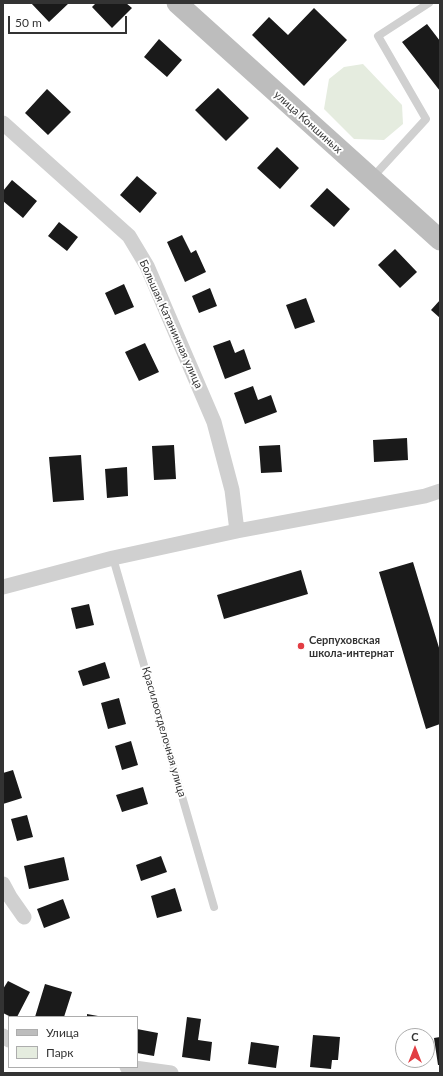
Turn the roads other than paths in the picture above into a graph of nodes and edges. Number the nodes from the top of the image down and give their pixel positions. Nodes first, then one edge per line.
1 (177, 3) edge
2 (429, 3) edge
3 (3, 123) edge
4 (371, 178) junction
5 (440, 240) edge
6 (440, 491) edge
7 (237, 531) junction
8 (113, 558) junction
9 (3, 587) edge
10 (3, 884) edge
11 (214, 906) dead end
12 (24, 917) dead end
13 (134, 1068) edge
14 (171, 1073) edge

1 - 4 main road, улица Коншиных
2 - 4 lane
3 - 7 street, Большая Катанинная улица
4 - 5 main road, улица Коншиных
6 - 7 street
7 - 8 street
8 - 9 street
8 - 11 lane, Красилоотделочная улица
10 - 12 street
13 - 14 street

